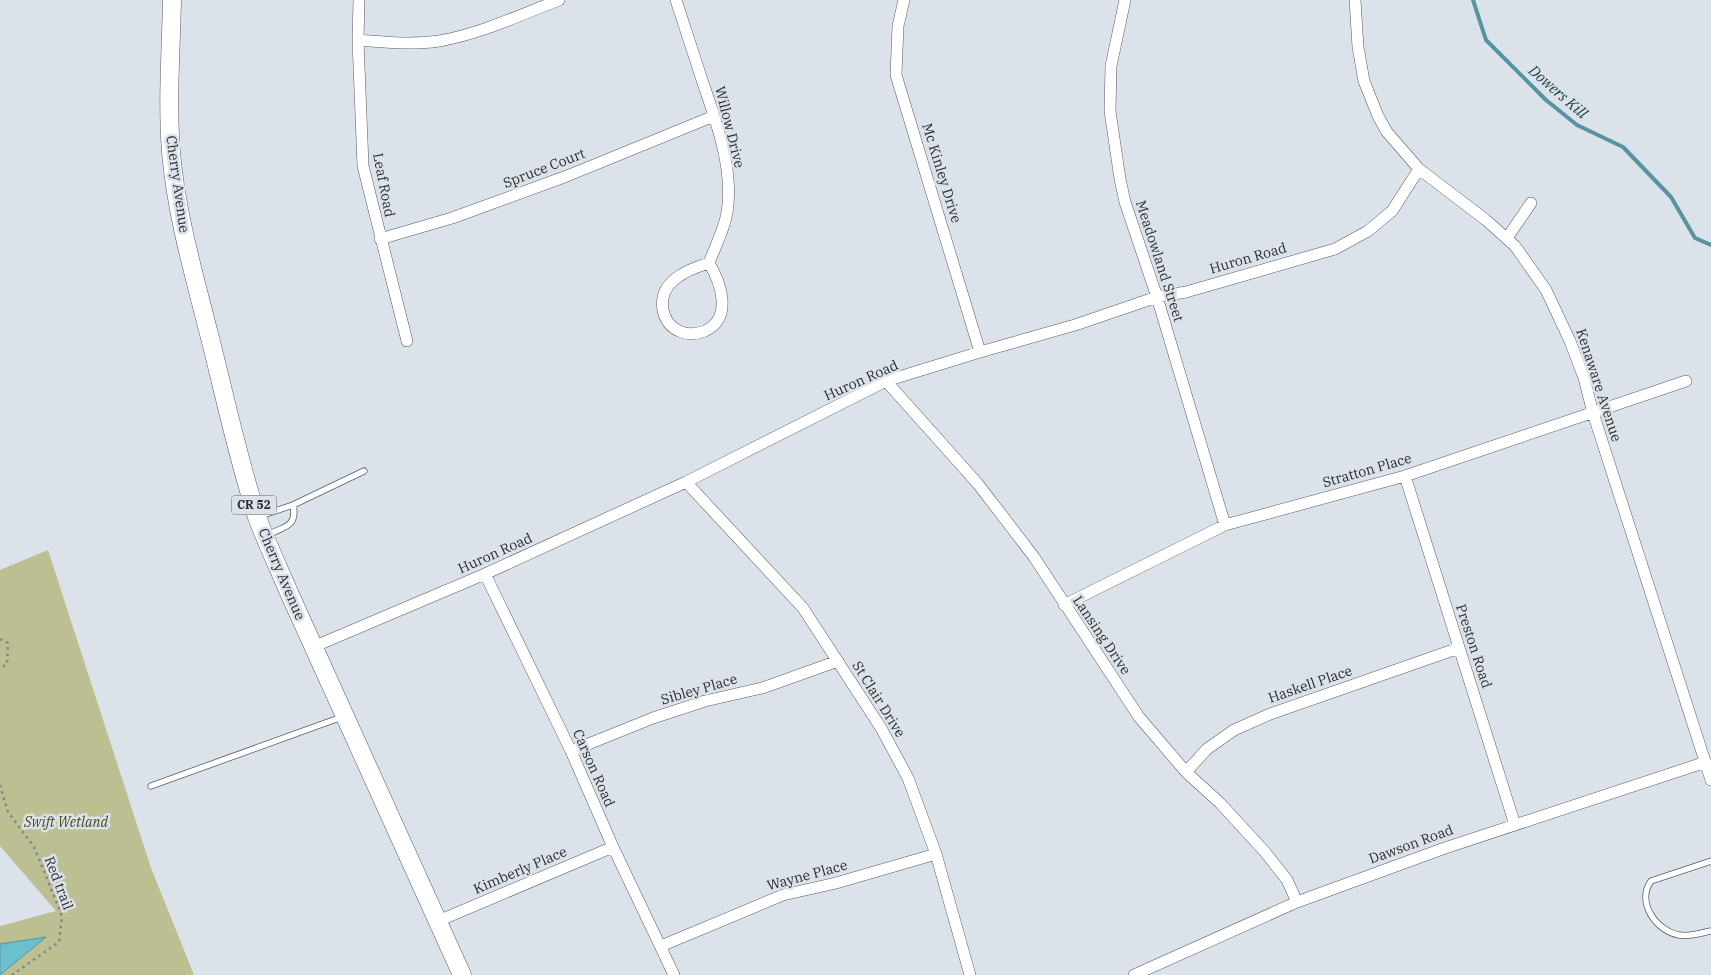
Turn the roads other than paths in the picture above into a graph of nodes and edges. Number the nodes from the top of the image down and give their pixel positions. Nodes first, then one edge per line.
1 (172, 0) edge
2 (359, 0) edge
3 (559, 0) edge
4 (676, 0) edge
5 (904, 0) edge
6 (1125, 0) edge
7 (1355, 0) edge
8 (358, 40) junction
9 (714, 116) junction
10 (1420, 169) junction
11 (1531, 203) dead end
12 (1507, 238) junction
13 (380, 239) junction
14 (709, 263) junction
15 (1157, 298) junction
16 (407, 341) dead end
17 (980, 352) junction
18 (886, 381) junction
19 (1686, 381) dead end
20 (1593, 413) junction
21 (364, 471) dead end
22 (1405, 476) junction
23 (686, 482) junction
24 (293, 505) junction
25 (258, 517) junction
26 (1225, 525) junction
27 (265, 535) junction
28 (485, 574) junction
29 (1064, 605) junction
30 (313, 648) junction
31 (1458, 648) junction
32 (838, 661) junction
33 (344, 716) junction
34 (571, 751) junction
35 (1706, 762) junction
36 (1186, 772) junction
37 (1711, 780) edge
38 (151, 786) dead end
39 (1515, 824) junction
40 (613, 847) junction
41 (936, 854) junction
42 (1711, 861) edge
43 (1297, 902) junction
44 (438, 921) junction
45 (1711, 931) edge
46 (661, 946) junction
47 (462, 975) edge
48 (674, 975) edge
49 (970, 975) edge
50 (1134, 975) edge

1 - 25 main road, Cherry Avenue / CR 52
2 - 8 street, Leaf Road
3 - 8 street
4 - 9 street, Willow Drive
5 - 17 street, Mc Kinley Drive
6 - 15 street, Meadowland Street
7 - 10 street, Kenaware Avenue
8 - 13 street, Leaf Road
9 - 13 street, Spruce Court
9 - 14 street, Willow Drive
10 - 12 street, Kenaware Avenue
10 - 15 street, Huron Road
11 - 12 street
12 - 20 street, Kenaware Avenue
13 - 16 street, Leaf Road
14 - 14 street
15 - 17 street, Huron Road
15 - 26 street, Meadowland Street
17 - 18 street, Huron Road
18 - 23 street, Huron Road
18 - 29 street, Lansing Drive
19 - 20 street, Stratton Place
20 - 22 street, Stratton Place
20 - 35 street, Kenaware Avenue
21 - 24 lane
22 - 26 street, Stratton Place
22 - 31 street, Preston Road
23 - 28 street, Huron Road
23 - 32 street, St Clair Drive
24 - 25 lane
24 - 27 lane
25 - 27 main road, Cherry Avenue / CR 52
26 - 29 street, Stratton Place
27 - 30 main road, Cherry Avenue / CR 52
28 - 30 street, Huron Road
28 - 34 street, Carson Road
29 - 36 street, Lansing Drive
30 - 33 main road, Cherry Avenue / CR 52
31 - 36 street, Haskell Place
31 - 39 street, Preston Road
32 - 34 street, Sibley Place
32 - 41 street, St Clair Drive
33 - 38 lane
33 - 44 main road, Cherry Avenue / CR 52
34 - 40 street, Carson Road
35 - 37 street, Kenaware Avenue
35 - 39 street, Dawson Road
36 - 43 street, Lansing Drive
39 - 43 street, Dawson Road
40 - 44 street, Kimberly Place
40 - 46 street, Carson Road
41 - 46 street, Wayne Place
41 - 49 street, St Clair Drive
42 - 45 lane
43 - 50 street, Dawson Road
44 - 47 main road, Cherry Avenue / CR 52
46 - 48 street, Carson Road

